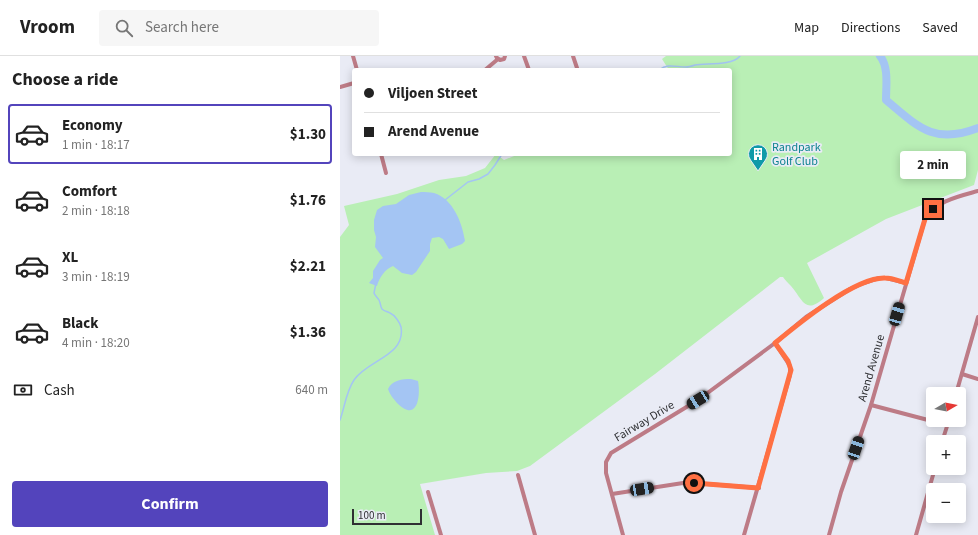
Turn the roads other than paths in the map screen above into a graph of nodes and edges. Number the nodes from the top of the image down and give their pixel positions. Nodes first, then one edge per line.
1 (353, 56) edge
2 (505, 56) edge
3 (524, 56) edge
4 (573, 56) edge
5 (497, 58) edge
6 (356, 68) edge
7 (487, 68) edge
8 (528, 68) edge
9 (577, 68) dead end
10 (352, 84) edge
11 (340, 87) edge
12 (381, 156) edge
13 (386, 173) dead end
14 (978, 191) edge
15 (906, 283) junction
16 (978, 317) edge
17 (775, 343) junction
18 (962, 374) junction
19 (978, 379) edge
20 (958, 387) edge
21 (872, 405) junction
22 (926, 419) edge
23 (518, 475) dead end
24 (933, 475) edge
25 (758, 488) junction
26 (428, 492) dead end
27 (612, 494) junction
28 (441, 535) edge
29 (535, 535) edge
30 (623, 535) edge
31 (744, 535) edge
32 (829, 535) edge
33 (916, 535) edge

1 - 6 street
2 - 5 street
3 - 8 street
4 - 9 street
5 - 7 street
10 - 11 street
12 - 13 street
14 - 15 street, Arend Avenue
15 - 17 street, Fairway Drive
15 - 21 street, Arend Avenue
16 - 18 street
17 - 25 street
17 - 27 street, Fairway Drive
18 - 19 street
18 - 20 street
21 - 22 street
21 - 32 street, Arend Avenue
23 - 29 street
24 - 33 street
25 - 27 street
25 - 31 street
26 - 28 street
27 - 30 street

